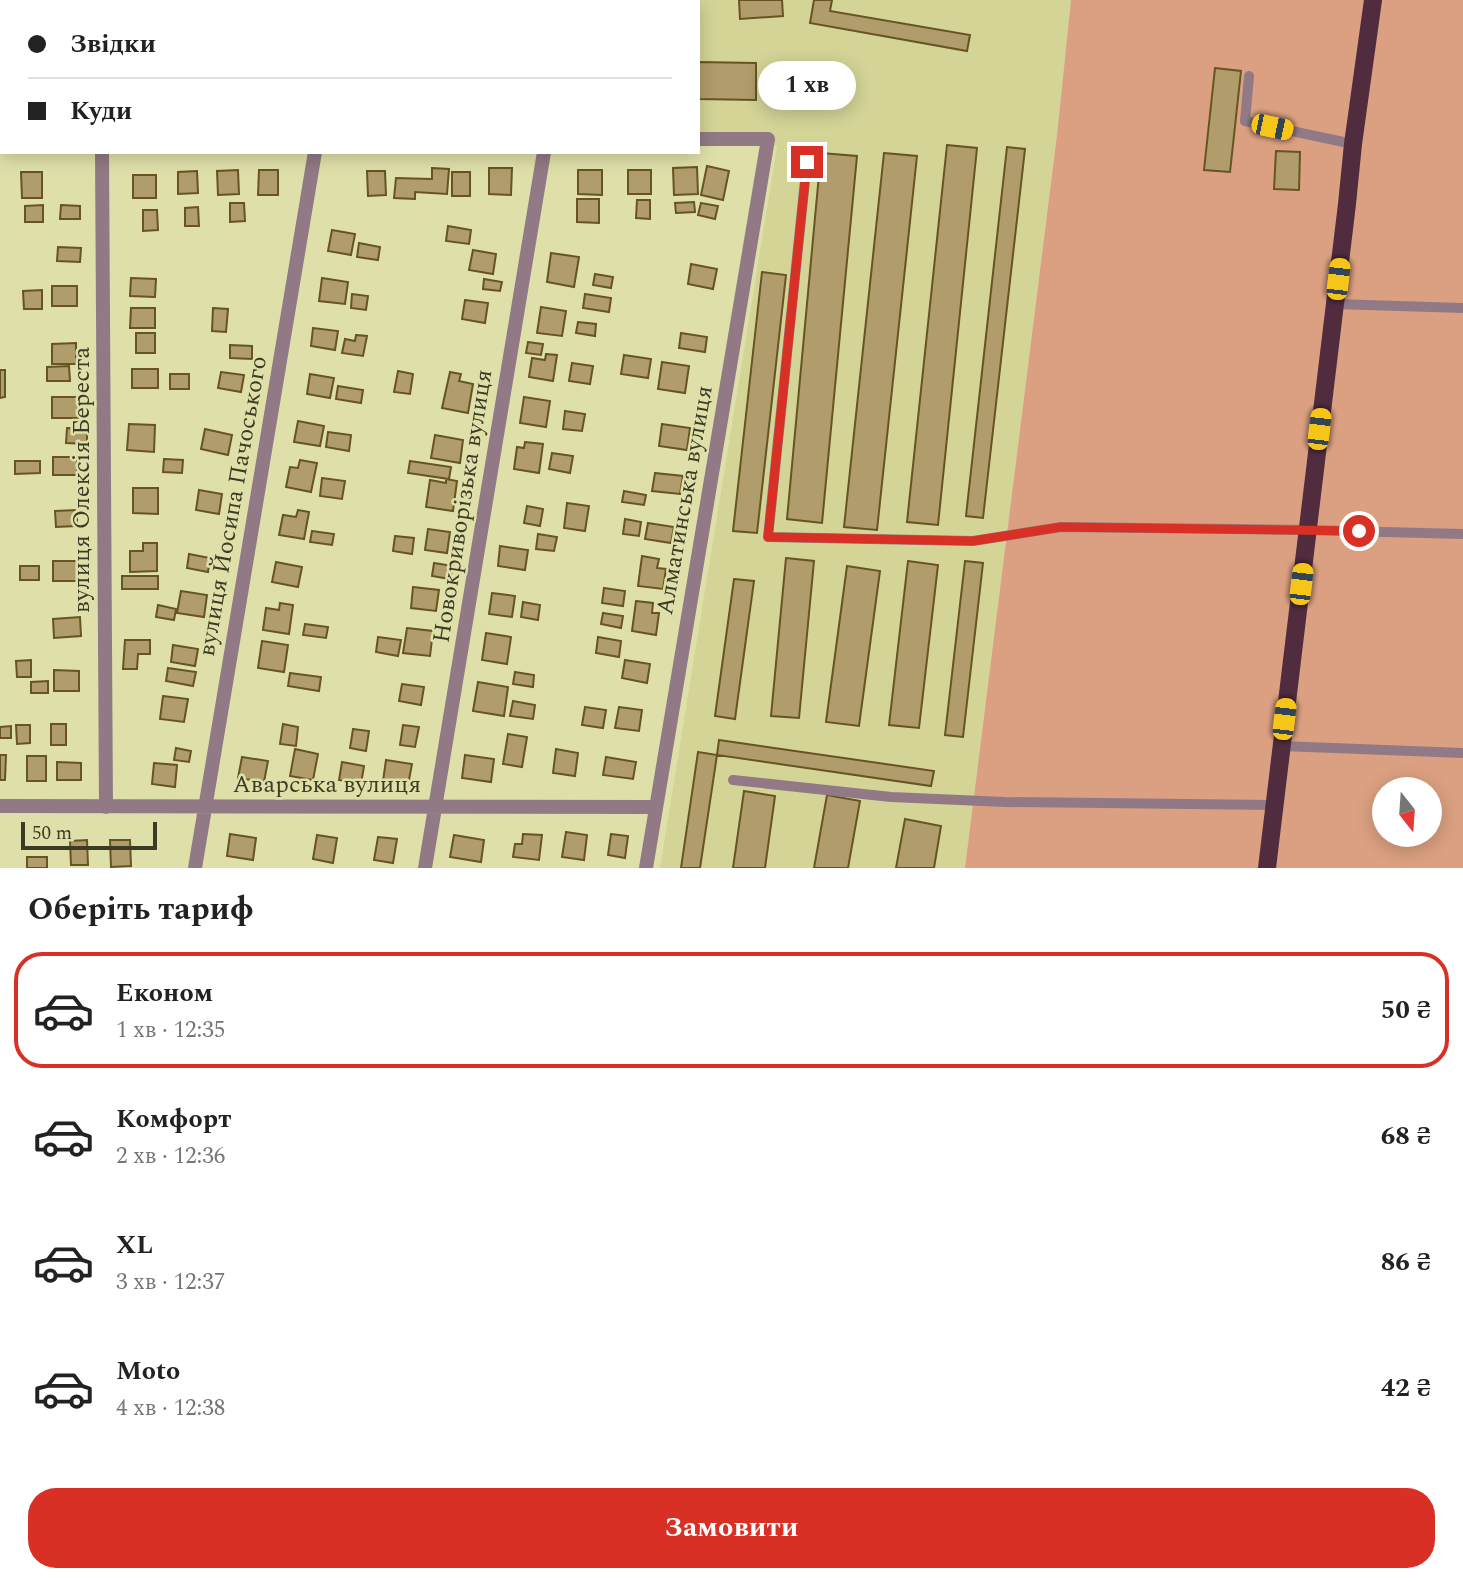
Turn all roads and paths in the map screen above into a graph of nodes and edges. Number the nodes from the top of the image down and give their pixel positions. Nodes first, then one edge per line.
1 (1373, 0) edge
2 (1249, 76) dead end
3 (700, 139) edge
4 (1353, 144) junction
5 (102, 154) edge
6 (315, 154) edge
7 (544, 154) edge
8 (807, 162) dead end
9 (1334, 304) junction
10 (1463, 308) edge
11 (1307, 530) junction
12 (1463, 534) edge
13 (1281, 746) junction
14 (1463, 753) edge
15 (733, 780) dead end
16 (1274, 805) junction
17 (0, 806) edge
18 (106, 807) junction
19 (205, 807) junction
20 (435, 807) junction
21 (655, 807) junction
22 (195, 868) edge
23 (425, 868) edge
24 (646, 868) edge
25 (1267, 868) edge

1 - 4 main road
2 - 4 lane
3 - 21 street, Алматинська вулиця
4 - 9 main road
5 - 18 street, вулиця Олексія Береста
6 - 19 street, вулиця Йосипа Пачоського
7 - 20 street, Новокриворізька вулиця
8 - 11 lane
9 - 10 lane
9 - 11 main road
11 - 12 lane
11 - 13 main road
13 - 14 lane
13 - 16 main road
15 - 16 lane
16 - 25 main road
17 - 18 street, Аварська вулиця
18 - 19 street, Аварська вулиця
19 - 20 street, Аварська вулиця
19 - 22 street, вулиця Йосипа Пачоського
20 - 21 street, Аварська вулиця
20 - 23 street, Новокриворізька вулиця
21 - 24 street, Алматинська вулиця

